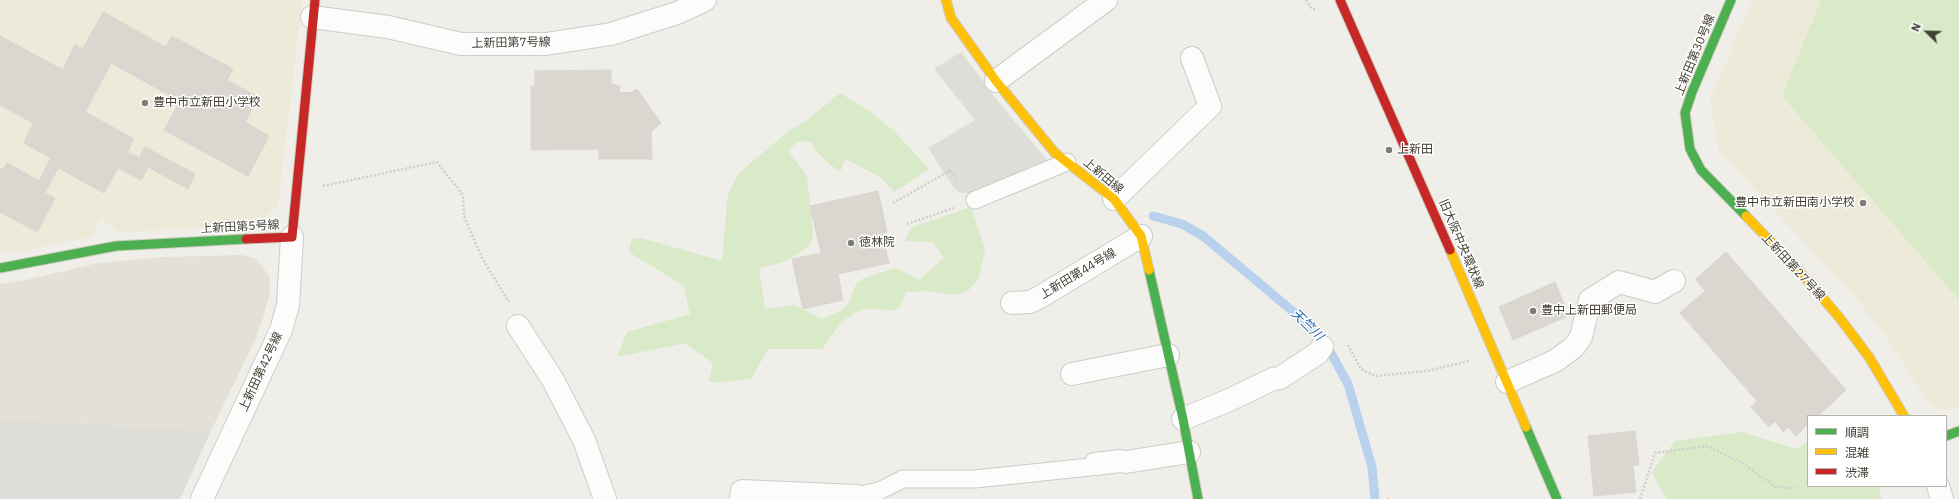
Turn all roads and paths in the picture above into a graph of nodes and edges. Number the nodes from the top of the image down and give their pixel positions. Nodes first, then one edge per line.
1 (705, 0) edge
2 (946, 0) edge
3 (1106, 0) edge
4 (1340, 0) edge
5 (1732, 0) edge
6 (313, 8) edge
7 (1192, 58) dead end
8 (996, 81) junction
9 (1685, 121) joint
10 (1067, 162) junction
11 (958, 182) dead end
12 (296, 192) junction
13 (1114, 199) junction
14 (975, 200) joint
15 (893, 203) dead end
16 (907, 224) dead end
17 (1141, 236) junction
18 (292, 237) junction
19 (0, 268) edge
20 (1674, 281) dead end
21 (1012, 303) dead end
22 (518, 326) joint
23 (1344, 340) dead end
24 (1322, 347) dead end
25 (1168, 355) junction
26 (1474, 360) dead end
27 (1072, 374) dead end
28 (1507, 382) junction
29 (1903, 415) edge
30 (1183, 418) junction
31 (1959, 431) edge
32 (1947, 436) edge
33 (1189, 452) junction
34 (1096, 464) joint
35 (1938, 487) edge
36 (1796, 488) dead end
37 (856, 498) edge
38 (202, 499) edge
39 (605, 499) edge
40 (741, 499) edge
41 (1198, 499) edge
42 (1556, 499) edge
43 (1640, 499) edge
44 (1942, 499) edge

1 - 6 street, 上新田第7号線
2 - 8 street, 上新田線
3 - 8 street
4 - 28 street, 旧大阪中央環状線
5 - 9 street, 上新田第30号線
6 - 12 street, 上新田第5号線
7 - 13 street
8 - 10 street, 上新田線
9 - 29 street, 上新田第27号線
10 - 13 street, 上新田線
10 - 14 lane
11 - 15 path
12 - 18 street, 上新田第5号線
12 - 22 path
13 - 17 street, 上新田線
14 - 16 path
17 - 21 street, 上新田第44号線
17 - 25 street, 上新田線
18 - 19 street, 上新田第5号線
18 - 38 street, 上新田第42号線
20 - 28 street
22 - 39 street
23 - 26 path
24 - 30 street
25 - 27 street
25 - 30 street, 上新田線
28 - 42 street, 旧大阪中央環状線
30 - 33 street, 上新田線
31 - 32 street
33 - 34 street
33 - 41 street, 上新田線
34 - 37 lane
35 - 44 street
36 - 43 path
37 - 40 street

